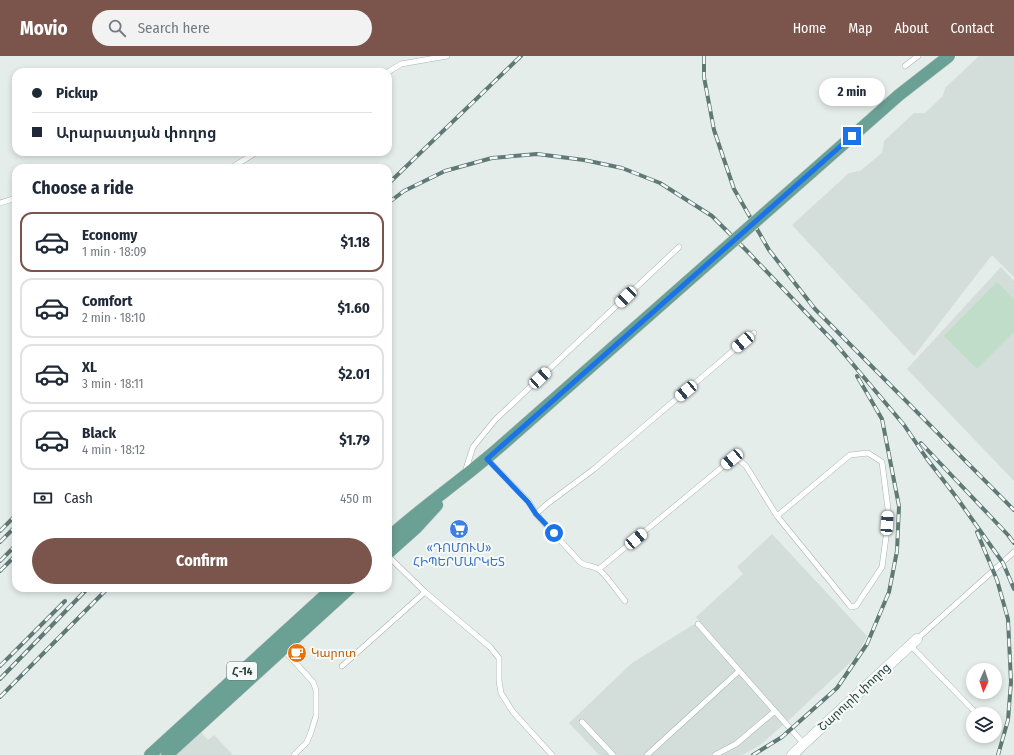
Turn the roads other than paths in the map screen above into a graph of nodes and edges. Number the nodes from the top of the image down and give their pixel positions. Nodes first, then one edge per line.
1 (447, 56) edge
2 (918, 56) edge
3 (949, 56) edge
4 (905, 66) dead end
5 (392, 70) edge
6 (250, 156) edge
7 (238, 164) edge
8 (12, 199) edge
9 (0, 203) edge
10 (679, 248) dead end
11 (754, 333) dead end
12 (487, 459) junction
13 (464, 478) junction
14 (536, 514) junction
15 (778, 516) junction
16 (392, 534) edge
17 (392, 550) edge
18 (1014, 552) edge
19 (392, 558) edge
20 (599, 569) junction
21 (329, 592) edge
22 (346, 592) edge
23 (426, 592) junction
24 (625, 601) dead end
25 (698, 624) dead end
26 (914, 642) junction
27 (283, 649) junction
28 (342, 666) dead end
29 (739, 671) junction
30 (970, 707) edge
31 (775, 711) junction
32 (582, 722) dead end
33 (804, 744) junction
34 (150, 755) edge
35 (167, 755) edge
36 (294, 755) edge
37 (552, 755) edge
38 (613, 755) edge
39 (647, 755) edge
40 (715, 755) edge
41 (792, 755) edge

1 - 5 lane
2 - 4 lane
3 - 12 main road, bridge
6 - 7 lane
8 - 9 lane
10 - 13 lane
11 - 14 lane
12 - 13 main road
12 - 14 lane
13 - 16 main road
13 - 17 main road
14 - 20 lane
15 - 15 lane
15 - 20 lane
18 - 26 lane
19 - 23 lane
20 - 24 lane
21 - 34 main road, Հ-14
22 - 27 main road, Հ-14
23 - 28 lane
23 - 37 lane
25 - 29 lane
26 - 30 lane
26 - 33 street, Շարուրի փողոց
27 - 35 main road, Հ-14
27 - 36 lane
29 - 31 lane
29 - 39 lane
31 - 33 lane
31 - 40 lane
32 - 38 lane
33 - 41 street, Շարուրի փողոց

